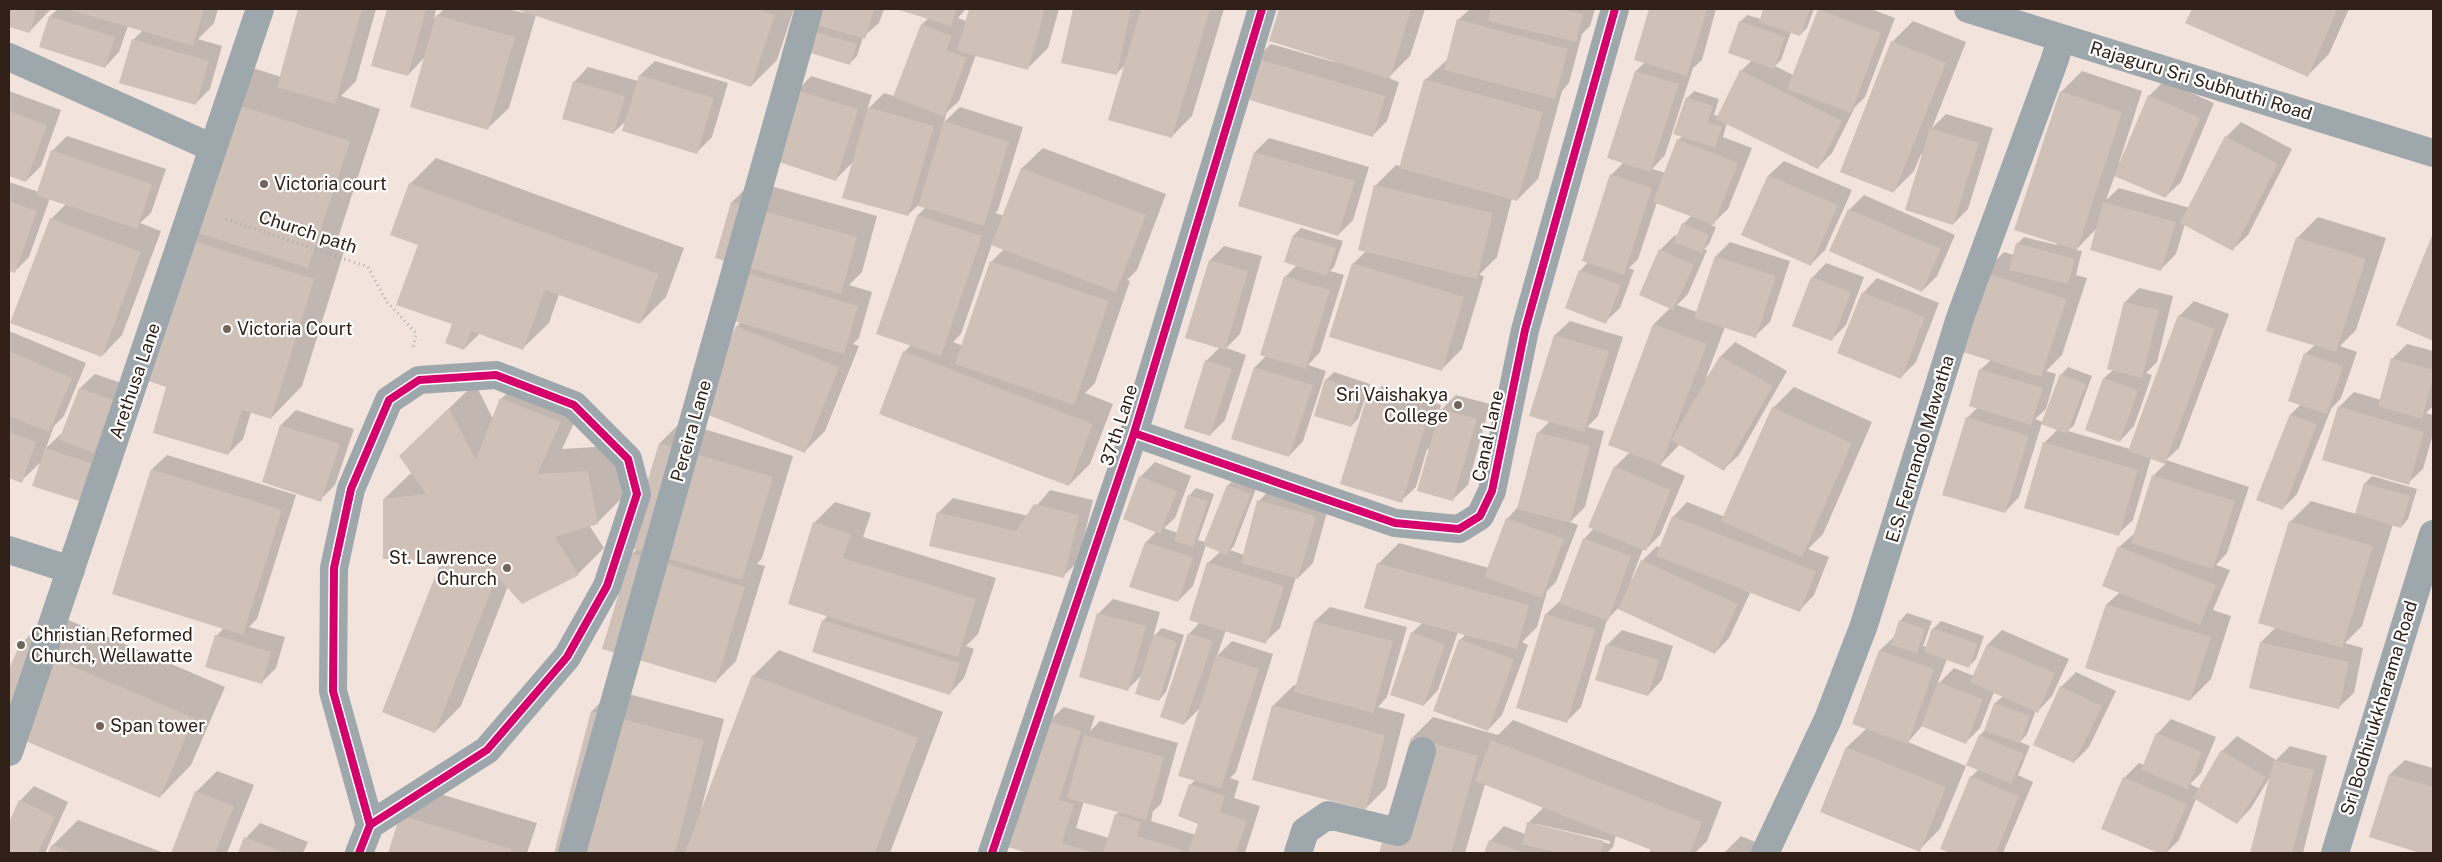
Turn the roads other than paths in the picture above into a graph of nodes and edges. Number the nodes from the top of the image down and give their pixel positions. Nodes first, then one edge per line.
1 (260, 9) edge
2 (807, 9) edge
3 (1262, 9) edge
4 (1615, 9) edge
5 (1968, 9) edge
6 (2060, 38) junction
7 (9, 57) edge
8 (213, 148) junction
9 (2433, 153) edge
10 (1134, 433) junction
11 (2433, 534) edge
12 (9, 550) edge
13 (71, 570) junction
14 (1422, 751) dead end
15 (9, 752) edge
16 (370, 825) junction
17 (999, 851) edge
18 (359, 853) edge
19 (572, 853) edge
20 (1298, 853) edge
21 (1765, 853) edge
22 (2335, 853) edge

1 - 8 street, Arethusa Lane
2 - 19 street, Pereira Lane
3 - 10 street, 37th Lane
4 - 10 street, Canal Lane
5 - 6 street, Rajaguru Sri Subhuthi Road
6 - 9 street, Rajaguru Sri Subhuthi Road
6 - 21 street, E.S. Fernando Mawatha
7 - 8 street
8 - 13 street, Arethusa Lane
10 - 17 street, 37th Lane
11 - 22 street, Sri Bodhirukkharama Road
12 - 13 street
13 - 15 street, Arethusa Lane
14 - 20 street
16 - 16 street
16 - 18 street

